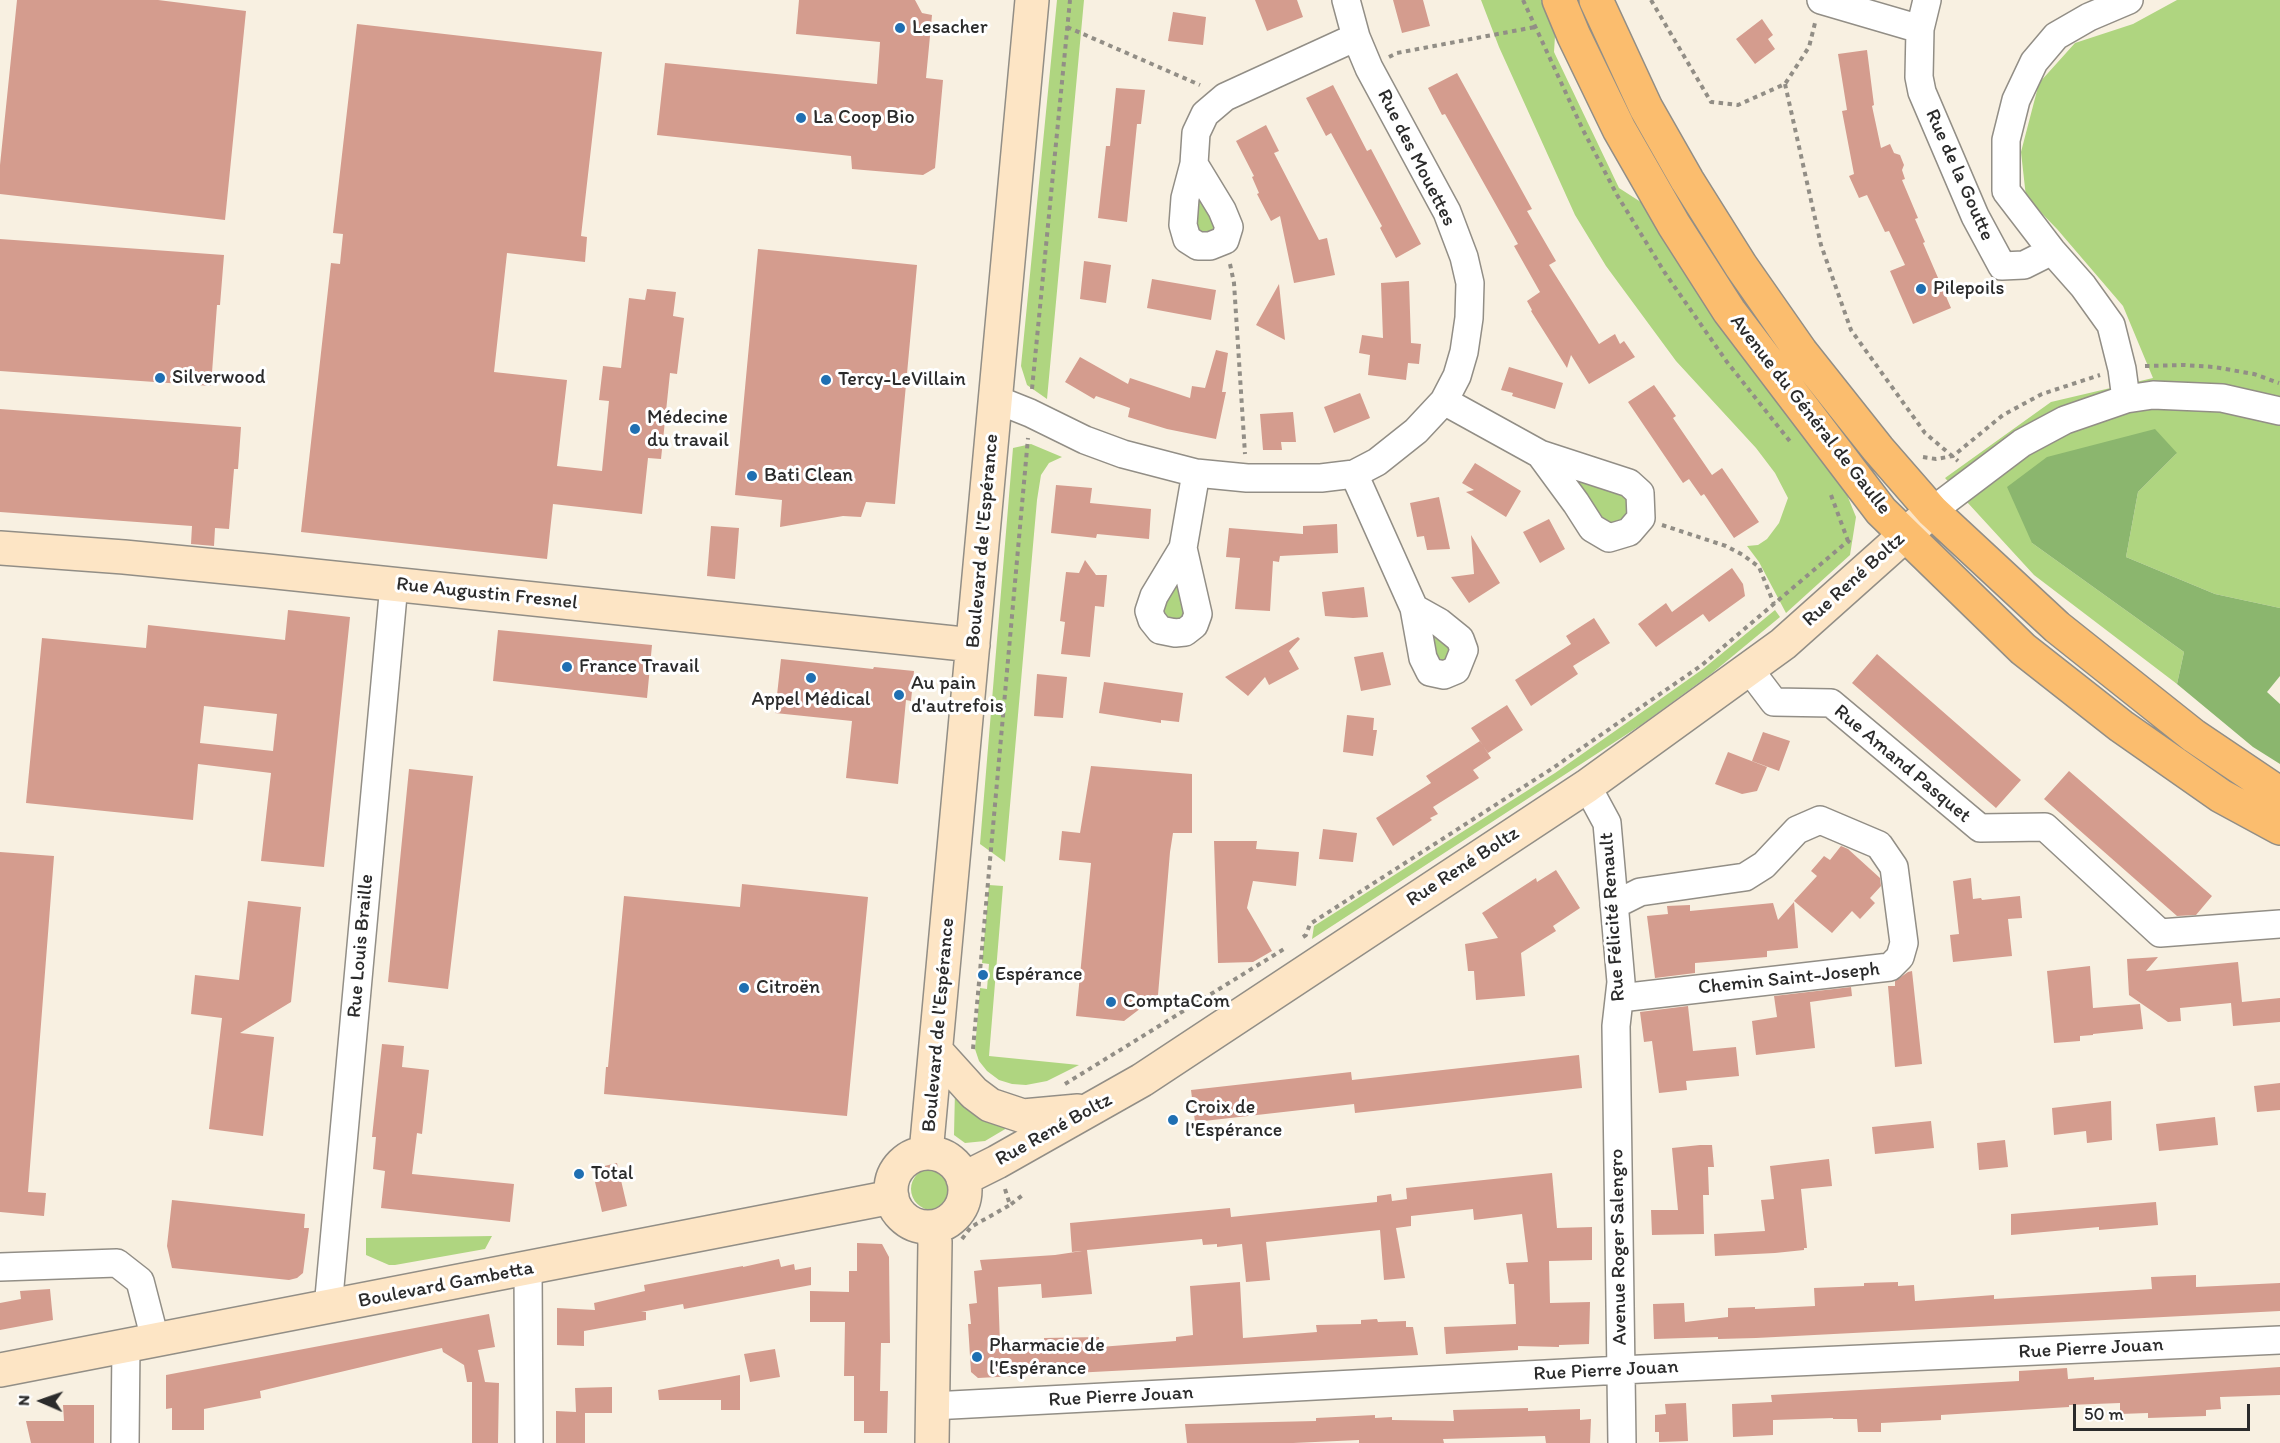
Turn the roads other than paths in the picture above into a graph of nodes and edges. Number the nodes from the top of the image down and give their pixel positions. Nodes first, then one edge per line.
1 (1032, 0) edge
2 (1346, 0) edge
3 (1559, 0) edge
4 (1596, 0) edge
5 (1927, 0) edge
6 (2129, 0) edge
7 (1818, 9) edge
8 (1920, 29) junction
9 (1356, 37) junction
10 (1194, 164) junction
11 (2052, 251) junction
12 (995, 399) junction
13 (2126, 399) junction
14 (1444, 401) junction
15 (2280, 411) edge
16 (1540, 454) junction
17 (1196, 473) junction
18 (1354, 474) junction
19 (1932, 511) junction
20 (1906, 534) junction
21 (0, 548) edge
22 (1184, 548) dead end
23 (394, 584) junction
24 (1414, 608) dead end
25 (973, 645) junction
26 (1749, 669) junction
27 (1587, 786) junction
28 (2280, 794) edge
29 (2280, 828) edge
30 (1614, 905) junction
31 (2280, 924) edge
32 (1620, 998) junction
33 (936, 1051) junction
34 (1089, 1110) junction
35 (1617, 1124) joint
36 (927, 1153) junction
37 (963, 1179) junction
38 (892, 1197) junction
39 (931, 1227) junction
40 (0, 1267) edge
41 (528, 1269) junction
42 (328, 1308) junction
43 (2280, 1340) edge
44 (140, 1342) junction
45 (0, 1370) edge
46 (1621, 1371) junction
47 (932, 1406) junction
48 (125, 1443) edge
49 (529, 1443) edge
50 (932, 1443) edge
51 (1622, 1443) edge

1 - 12 main road, Boulevard de l'Espérance
2 - 9 street, Rue des Mouettes
3 - 20 main road, Avenue du Général de Gaulle
4 - 19 main road, Avenue du Général de Gaulle
5 - 8 street, Rue de la Goutte
6 - 11 street
7 - 8 street
8 - 11 street, Rue de la Goutte
9 - 10 street
9 - 14 street, Rue des Mouettes
10 - 10 street
11 - 13 street
12 - 17 street, Rue des Mouettes
12 - 25 main road, Boulevard de l'Espérance
13 - 15 street
13 - 19 street
14 - 16 street
14 - 18 street, Rue des Mouettes
16 - 16 street
17 - 18 street, Rue des Mouettes
17 - 22 street
18 - 24 street
19 - 20 main road, Rue René Boltz
19 - 28 main road, Avenue du Général de Gaulle
20 - 26 main road, Rue René Boltz
20 - 29 main road, Avenue du Général de Gaulle
21 - 23 main road, Rue Augustin Fresnel
23 - 25 main road, Rue Augustin Fresnel
23 - 42 street, Rue Louis Braille
25 - 33 main road, Boulevard de l'Espérance
26 - 27 main road, Rue René Boltz
26 - 31 street, Rue Amand Pasquet
27 - 30 street, Rue Félicité Renault
27 - 34 main road, Rue René Boltz
30 - 32 street, Rue Félicité Renault
30 - 32 street, Chemin Saint-Joseph
32 - 35 street, Rue Félicité Renault
33 - 34 main road
33 - 36 main road, Boulevard de l'Espérance
34 - 37 main road, Rue René Boltz
35 - 46 street, Avenue Roger Salengro
36 - 37 main road
36 - 38 main road
37 - 39 main road
38 - 39 main road
38 - 41 main road, Boulevard Gambetta
39 - 47 main road
40 - 44 street
41 - 42 main road, Boulevard Gambetta
41 - 49 street
42 - 44 main road, Boulevard Gambetta
43 - 46 street, Rue Pierre Jouan
44 - 45 main road, Boulevard Gambetta
44 - 48 street
46 - 47 street, Rue Pierre Jouan
46 - 51 street, Avenue Roger Salengro
47 - 50 main road

